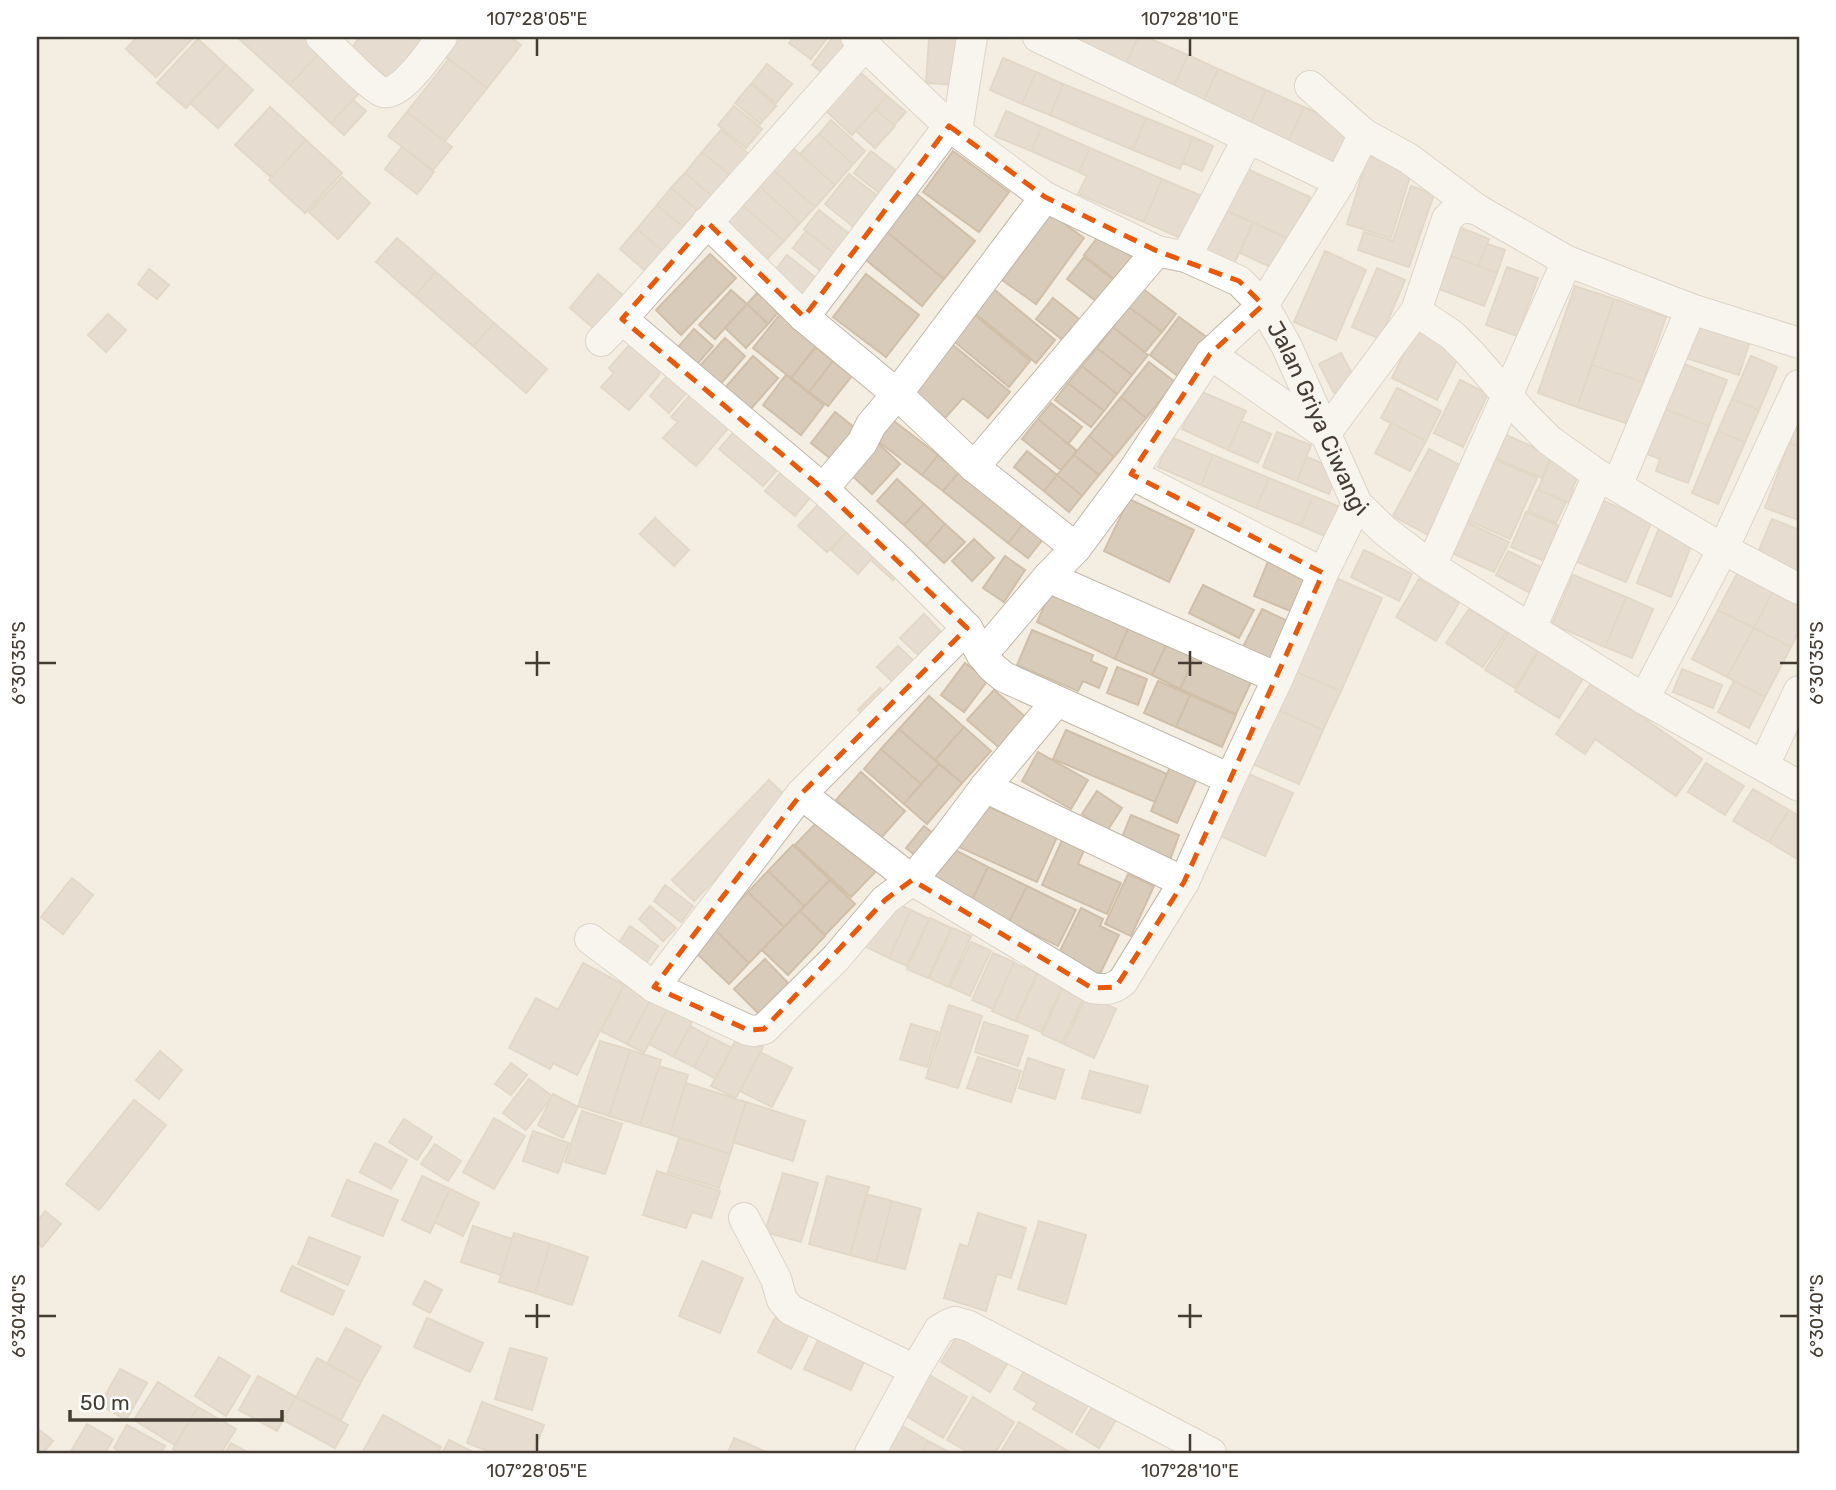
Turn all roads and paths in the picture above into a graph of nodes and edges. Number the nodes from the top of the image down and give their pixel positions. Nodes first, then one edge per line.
1 (321, 37) edge
2 (442, 37) edge
3 (972, 37) edge
4 (861, 39) edge
5 (1051, 40) edge
6 (1310, 86) dead end
7 (953, 129) junction
8 (1364, 134) junction
9 (1248, 138) junction
10 (1340, 182) junction
11 (1045, 197) junction
12 (1478, 210) junction
13 (707, 222) junction
14 (1157, 251) junction
15 (1186, 257) junction
16 (1567, 261) junction
17 (1264, 305) junction
18 (1691, 309) junction
19 (1416, 311) junction
20 (804, 317) junction
21 (622, 319) junction
22 (601, 341) dead end
23 (1799, 343) edge
24 (1210, 354) junction
25 (1799, 385) edge
26 (897, 394) junction
27 (1507, 395) junction
28 (1325, 435) junction
29 (974, 467) junction
30 (1131, 474) junction
31 (1608, 480) junction
32 (823, 489) junction
33 (1356, 504) junction
34 (1076, 548) junction
35 (1723, 549) junction
36 (1431, 566) junction
37 (1323, 573) junction
38 (1048, 577) junction
39 (1799, 589) edge
40 (967, 628) junction
41 (1531, 628) junction
42 (982, 655) junction
43 (1278, 678) junction
44 (1799, 691) edge
45 (1644, 699) junction
46 (1056, 702) junction
47 (1764, 765) junction
48 (1230, 779) junction
49 (1799, 786) edge
50 (985, 787) junction
51 (801, 794) junction
52 (912, 880) junction
53 (1184, 882) junction
54 (590, 939) dead end
55 (654, 987) junction
56 (744, 1218) dead end
57 (915, 1370) junction
58 (870, 1453) edge
59 (1211, 1453) edge

1 - 2 street
3 - 7 street
4 - 7 street, Jalan Griya Ciwangi
4 - 13 street
5 - 9 street
6 - 8 street
7 - 11 street, Jalan Griya Ciwangi
7 - 20 street
8 - 10 street
8 - 12 street
9 - 10 street
9 - 15 street
10 - 17 street
11 - 14 street, Jalan Griya Ciwangi
11 - 26 street
12 - 16 street
12 - 19 street
13 - 20 street
13 - 21 street
14 - 15 street, Jalan Griya Ciwangi
14 - 29 street
15 - 17 street, Jalan Griya Ciwangi
16 - 18 street
16 - 27 street
17 - 24 street
17 - 28 street, Jalan Griya Ciwangi
18 - 23 street
18 - 31 street
19 - 27 street
19 - 28 street
20 - 26 street
21 - 22 street
21 - 32 street
24 - 28 street
24 - 30 street
25 - 35 street
26 - 29 street
26 - 32 street
27 - 31 street
27 - 36 street
28 - 33 street, Jalan Griya Ciwangi
29 - 34 street
30 - 34 street
30 - 37 street
31 - 35 street
31 - 41 street
32 - 40 street
33 - 36 street, Jalan Griya Ciwangi
33 - 37 street
34 - 38 street
35 - 39 street
35 - 45 street
36 - 41 street, Jalan Griya Ciwangi
37 - 43 street
38 - 42 street
38 - 43 street
40 - 42 street
40 - 51 street
41 - 45 street, Jalan Griya Ciwangi
42 - 46 street
43 - 48 street
44 - 47 street
45 - 47 street, Jalan Griya Ciwangi
46 - 48 street
46 - 50 street
47 - 49 street, Jalan Griya Ciwangi
48 - 53 street
50 - 52 street
50 - 53 street
51 - 52 street
51 - 55 street
52 - 53 street
52 - 55 street
54 - 55 street
56 - 57 street
57 - 58 street
57 - 59 street

